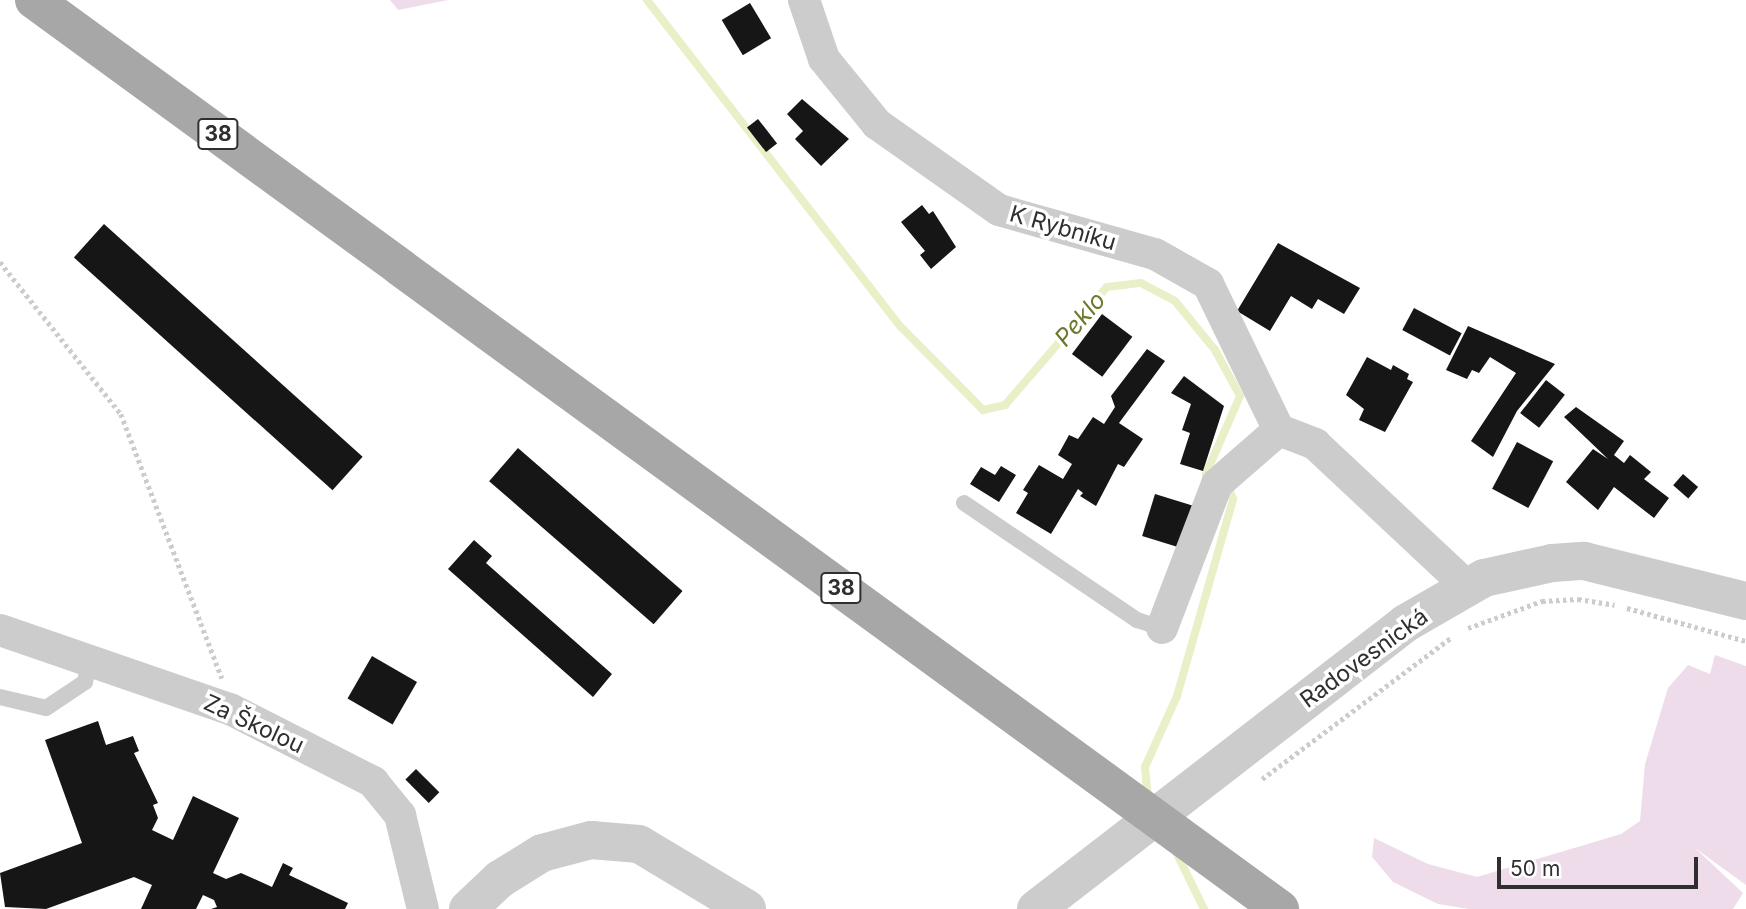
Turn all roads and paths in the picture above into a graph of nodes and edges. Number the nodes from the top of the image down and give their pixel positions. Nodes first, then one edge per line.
1 (34, 0) edge
2 (804, 0) edge
3 (0, 262) edge
4 (1279, 429) junction
5 (964, 503) dead end
6 (1467, 586) junction
7 (1746, 601) edge
8 (1162, 628) joint
9 (0, 630) edge
10 (1464, 630) dead end
11 (1456, 635) dead end
12 (1746, 641) edge
13 (90, 658) junction
14 (0, 697) edge
15 (230, 709) junction
16 (1253, 786) dead end
17 (1046, 905) edge
18 (423, 909) edge
19 (468, 909) edge
20 (747, 909) edge
21 (1280, 909) edge

1 - 21 main road, 38, bridge
2 - 4 street, K Rybníku
3 - 15 path
4 - 6 street
4 - 8 street
5 - 8 lane
6 - 7 street, Radovesnická
6 - 17 street, Radovesnická
9 - 13 street, Za Školou
10 - 12 path
11 - 16 path
13 - 14 lane
13 - 15 street, Za Školou
15 - 18 street, Za Školou
19 - 20 street

